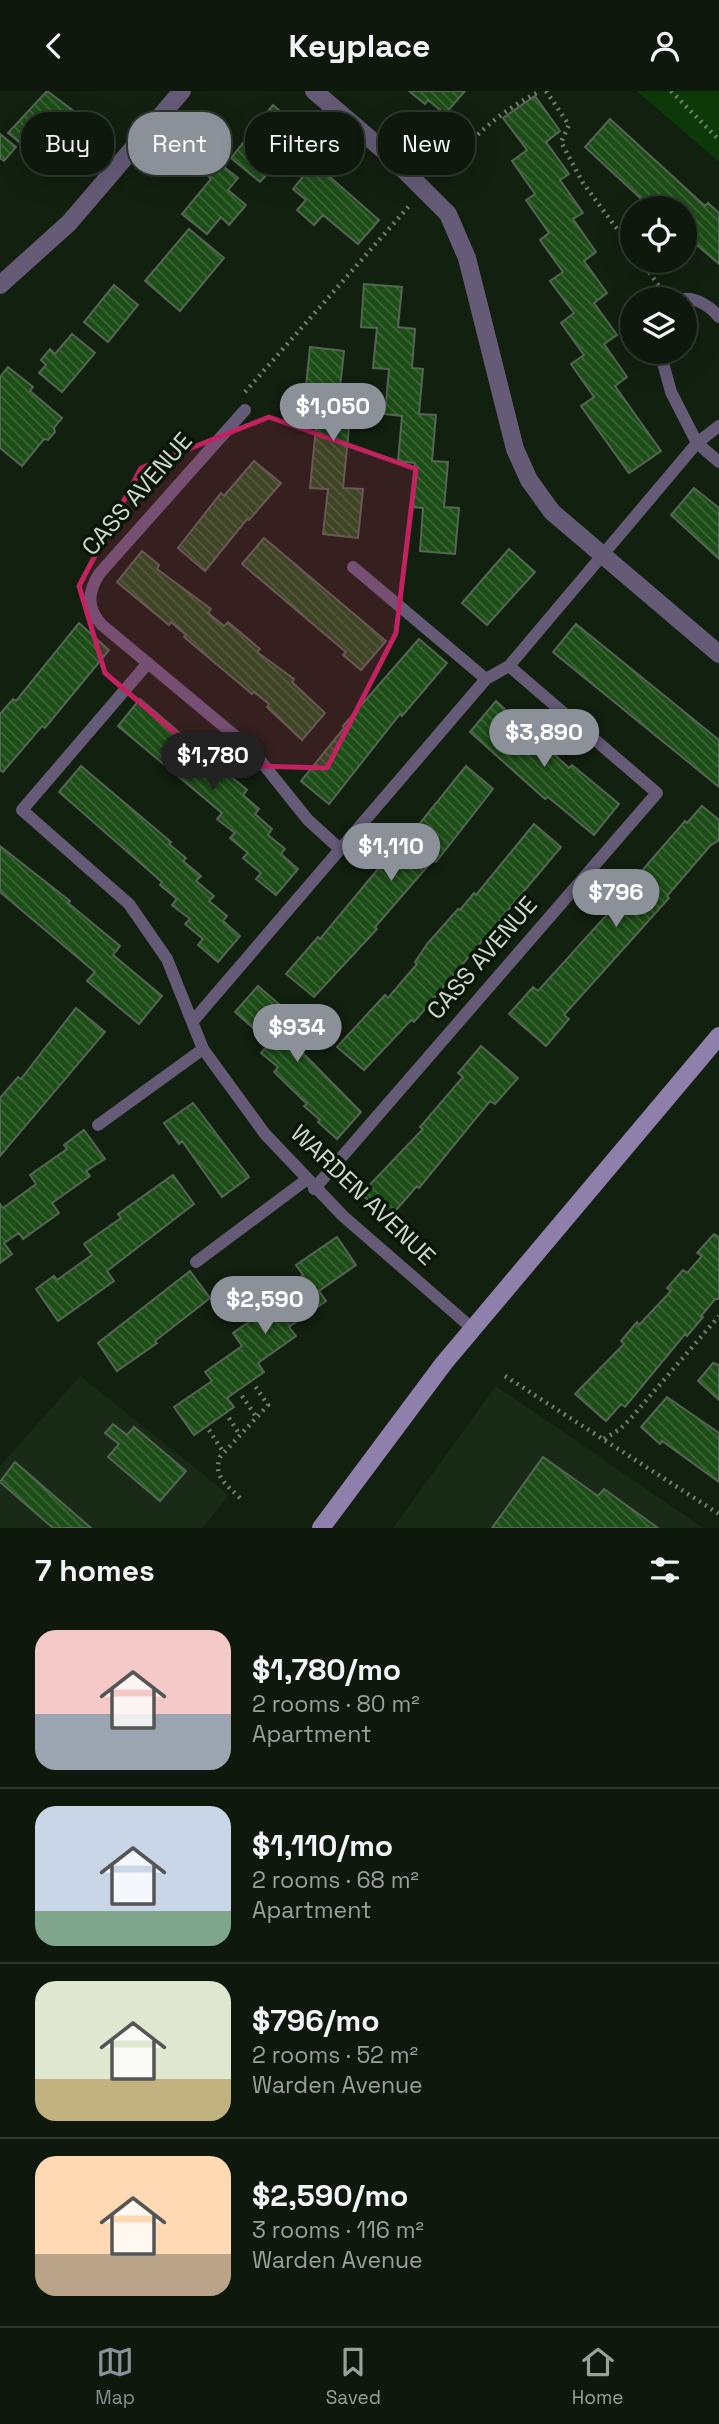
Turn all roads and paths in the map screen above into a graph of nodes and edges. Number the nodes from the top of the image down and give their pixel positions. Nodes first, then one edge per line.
1 (182, 91) edge
2 (314, 91) edge
3 (543, 91) edge
4 (671, 91) edge
5 (475, 139) edge
6 (719, 140) edge
7 (425, 188) junction
8 (620, 233) edge
9 (649, 273) edge
10 (0, 285) edge
11 (660, 287) edge
12 (697, 302) edge
13 (719, 317) edge
14 (663, 364) edge
15 (245, 409) joint
16 (719, 426) edge
17 (697, 443) junction
18 (719, 462) edge
19 (602, 557) junction
20 (353, 567) dead end
21 (719, 654) edge
22 (148, 663) junction
23 (509, 666) junction
24 (486, 679) junction
25 (340, 849) junction
26 (193, 1021) junction
27 (719, 1036) edge
28 (203, 1049) junction
29 (98, 1125) dead end
30 (310, 1184) junction
31 (197, 1262) dead end
32 (719, 1316) edge
33 (473, 1329) junction
34 (505, 1376) dead end
35 (255, 1386) dead end
36 (242, 1396) dead end
37 (229, 1418) dead end
38 (257, 1418) junction
39 (209, 1430) dead end
40 (240, 1436) junction
41 (604, 1439) junction
42 (224, 1453) junction
43 (240, 1498) dead end
44 (719, 1514) edge
45 (321, 1528) edge

1 - 10 street
2 - 7 street
3 - 5 path
3 - 8 path
4 - 6 path
7 - 15 path
7 - 19 street
9 - 11 path
12 - 13 lane
14 - 17 lane
15 - 22 lane, CASS AVENUE
16 - 17 lane
17 - 18 lane
17 - 19 lane
19 - 21 street
19 - 23 lane
20 - 24 lane
22 - 25 lane, CASS AVENUE
22 - 26 lane, WARDEN AVENUE
23 - 24 lane
23 - 30 lane, CASS AVENUE
24 - 25 lane
25 - 26 lane
26 - 28 lane, WARDEN AVENUE
27 - 33 main road
28 - 29 lane
28 - 30 lane, WARDEN AVENUE
30 - 31 lane
30 - 33 lane, WARDEN AVENUE
32 - 41 path
33 - 45 main road
34 - 41 path
35 - 38 path
36 - 38 path
37 - 40 path
38 - 40 path
39 - 42 path
40 - 42 path
41 - 44 path
42 - 43 path

